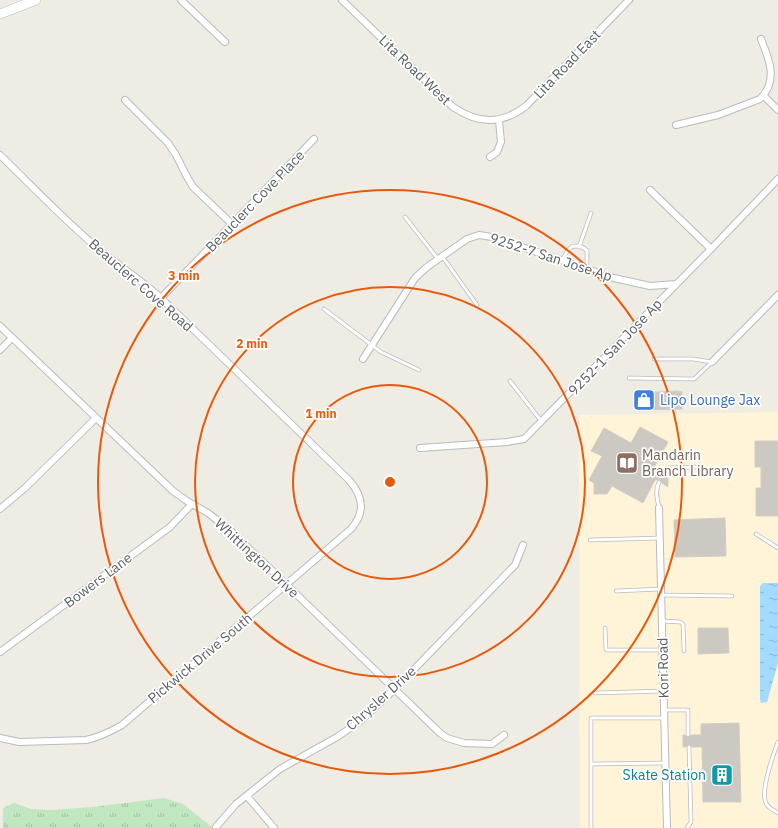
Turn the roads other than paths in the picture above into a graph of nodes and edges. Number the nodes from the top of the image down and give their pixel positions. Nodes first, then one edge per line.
1 (36, 0) edge
2 (182, 0) edge
3 (342, 0) edge
4 (629, 0) edge
5 (0, 14) edge
6 (761, 39) dead end
7 (225, 42) dead end
8 (764, 96) junction
9 (125, 100) dead end
10 (778, 110) edge
11 (499, 120) junction
12 (676, 124) dead end
13 (314, 139) dead end
14 (0, 155) edge
15 (490, 157) dead end
16 (778, 179) edge
17 (650, 190) dead end
18 (590, 213) dead end
19 (405, 217) dead end
20 (233, 225) junction
21 (580, 247) junction
22 (712, 249) junction
23 (440, 258) junction
24 (562, 261) junction
25 (587, 269) junction
26 (676, 284) junction
27 (778, 295) edge
28 (161, 298) junction
29 (477, 305) dead end
30 (324, 309) dead end
31 (0, 326) edge
32 (12, 338) junction
33 (372, 345) junction
34 (0, 350) edge
35 (363, 359) dead end
36 (654, 359) dead end
37 (712, 362) junction
38 (419, 370) dead end
39 (629, 378) dead end
40 (510, 381) dead end
41 (96, 418) junction
42 (542, 422) junction
43 (420, 448) dead end
44 (699, 467) dead end
45 (663, 475) dead end
46 (659, 482) dead end
47 (361, 502) joint
48 (192, 504) junction
49 (660, 508) joint
50 (0, 509) edge
51 (756, 534) dead end
52 (660, 538) junction
53 (590, 540) dead end
54 (523, 545) dead end
55 (778, 548) edge
56 (286, 585) junction
57 (616, 591) dead end
58 (661, 592) junction
59 (732, 596) dead end
60 (662, 621) junction
61 (605, 628) dead end
62 (663, 650) junction
63 (684, 651) dead end
64 (0, 652) edge
65 (395, 689) junction
66 (664, 691) junction
67 (595, 693) dead end
68 (664, 710) junction
69 (664, 718) junction
70 (504, 735) dead end
71 (688, 735) dead end
72 (0, 738) edge
73 (778, 742) edge
74 (689, 747) dead end
75 (665, 763) junction
76 (591, 764) junction
77 (247, 796) junction
78 (778, 813) edge
79 (216, 826) dead end
80 (274, 828) edge
81 (591, 828) edge
82 (667, 828) edge
83 (687, 828) edge

1 - 5 street
2 - 7 street
3 - 11 street, Lita Road West
4 - 11 street, Lita Road East
6 - 8 street
8 - 10 street
8 - 12 street
9 - 20 street
11 - 15 street
13 - 20 street, Beauclerc Cove Place
14 - 28 street, Beauclerc Cove Road
16 - 22 street, 9252-1 San Jose Ap
17 - 22 street
18 - 21 lane
19 - 23 lane
20 - 28 street, Beauclerc Cove Place
21 - 24 lane
21 - 25 lane
22 - 26 street, 9252-1 San Jose Ap
23 - 24 street, 9252-7 San Jose Ap
23 - 29 lane
23 - 33 street, 9252-7 San Jose Ap
24 - 25 street, 9252-7 San Jose Ap
25 - 26 street, 9252-7 San Jose Ap
26 - 42 street, 9252-1 San Jose Ap
27 - 37 street
28 - 47 street, Beauclerc Cove Road
30 - 33 lane
31 - 32 street, Whittington Drive
32 - 34 street
32 - 41 street, Whittington Drive
33 - 35 street, 9252-7 San Jose Ap
33 - 38 lane
36 - 37 lane
37 - 39 lane
40 - 42 lane
41 - 48 street, Whittington Drive
41 - 50 street
42 - 43 street, 9252-1 San Jose Ap
44 - 45 lane
46 - 49 lane
47 - 56 street, Pickwick Drive South
48 - 56 street, Whittington Drive
48 - 64 street, Bowers Lane
49 - 52 street, Kori Road
51 - 55 lane
52 - 53 lane
52 - 58 street, Kori Road
54 - 65 street, Chrysler Drive
56 - 65 street, Whittington Drive
56 - 72 street, Pickwick Drive South
57 - 58 lane
58 - 59 lane
58 - 60 street, Kori Road
60 - 62 street, Kori Road
60 - 63 lane
61 - 62 lane
62 - 66 street, Kori Road
65 - 70 street, Whittington Drive
65 - 77 street, Chrysler Drive
66 - 67 lane
66 - 68 street, Kori Road
68 - 69 street, Kori Road
68 - 71 lane
69 - 75 street, Kori Road
69 - 76 lane
73 - 78 lane
74 - 83 lane
75 - 76 lane
75 - 82 street, Kori Road
76 - 81 lane
77 - 79 street, Chrysler Drive
77 - 80 street

